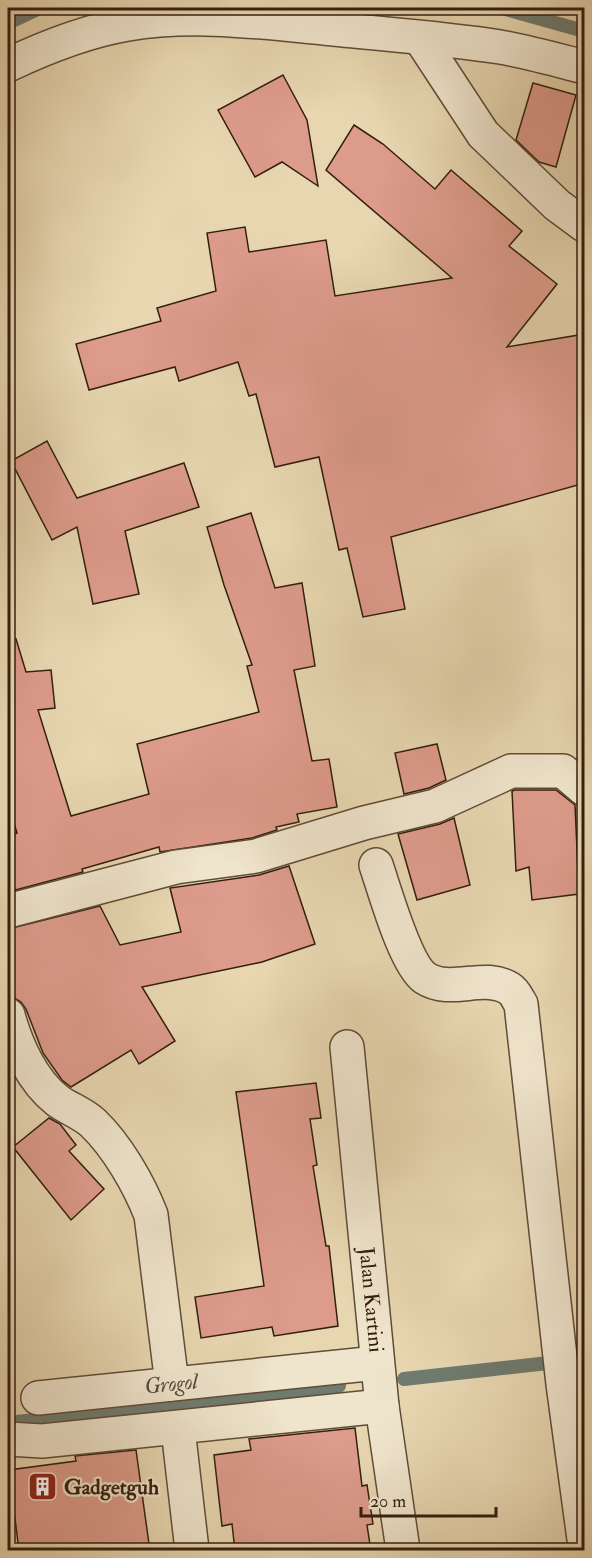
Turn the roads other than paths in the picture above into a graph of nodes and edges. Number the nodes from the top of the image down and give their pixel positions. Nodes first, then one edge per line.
1 (420, 38) junction
2 (8, 65) edge
3 (585, 67) edge
4 (585, 225) edge
5 (585, 789) edge
6 (376, 865) dead end
7 (8, 910) edge
8 (8, 1015) edge
9 (347, 1047) dead end
10 (377, 1363) junction
11 (570, 1380) edge
12 (172, 1384) junction
13 (38, 1398) dead end
14 (382, 1406) junction
15 (178, 1429) junction
16 (8, 1439) edge
17 (585, 1539) edge
18 (192, 1551) edge
19 (403, 1551) edge

1 - 2 street
1 - 3 street
1 - 4 street
5 - 7 street
6 - 11 street
8 - 12 street
9 - 10 street, Jalan Kartini
10 - 12 street
10 - 14 street, Jalan Kartini
11 - 17 street
12 - 13 street
14 - 15 street
14 - 19 street, Jalan Kartini
15 - 16 street
15 - 18 street

